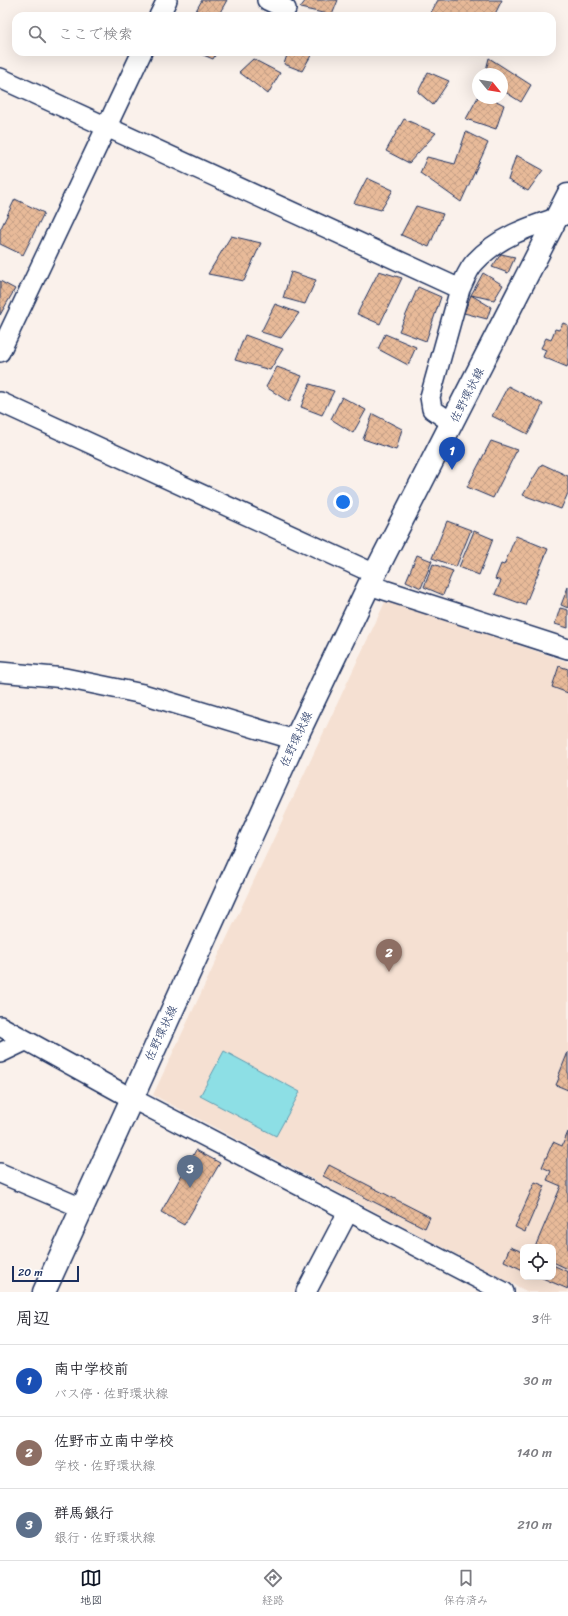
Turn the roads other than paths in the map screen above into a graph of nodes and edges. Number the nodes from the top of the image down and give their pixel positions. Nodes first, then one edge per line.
1 (167, 0) edge
2 (267, 0) edge
3 (286, 9) dead end
4 (161, 12) edge
5 (140, 56) edge
6 (0, 78) edge
7 (107, 127) junction
8 (568, 195) edge
9 (562, 216) edge
10 (460, 289) junction
11 (0, 352) edge
12 (0, 402) edge
13 (452, 424) junction
14 (372, 579) junction
15 (568, 649) edge
16 (0, 672) edge
17 (295, 740) junction
18 (0, 1026) edge
19 (25, 1041) junction
20 (0, 1054) edge
21 (131, 1098) junction
22 (0, 1174) edge
23 (82, 1208) junction
24 (348, 1212) junction
25 (44, 1292) edge
26 (306, 1292) edge
27 (504, 1292) edge

1 - 4 street
2 - 3 street
5 - 7 street
6 - 7 street
7 - 10 street
7 - 11 street
8 - 9 main road, 佐野環状線
9 - 10 street
9 - 13 main road, 佐野環状線
10 - 13 street
12 - 14 street
13 - 14 main road, 佐野環状線
14 - 15 street
14 - 17 main road, 佐野環状線
16 - 17 street
17 - 21 main road, 佐野環状線
18 - 19 street
19 - 20 street
19 - 21 street
21 - 23 main road, 佐野環状線
21 - 24 street
22 - 23 street
23 - 25 main road, 佐野環状線
24 - 26 street
24 - 27 street

